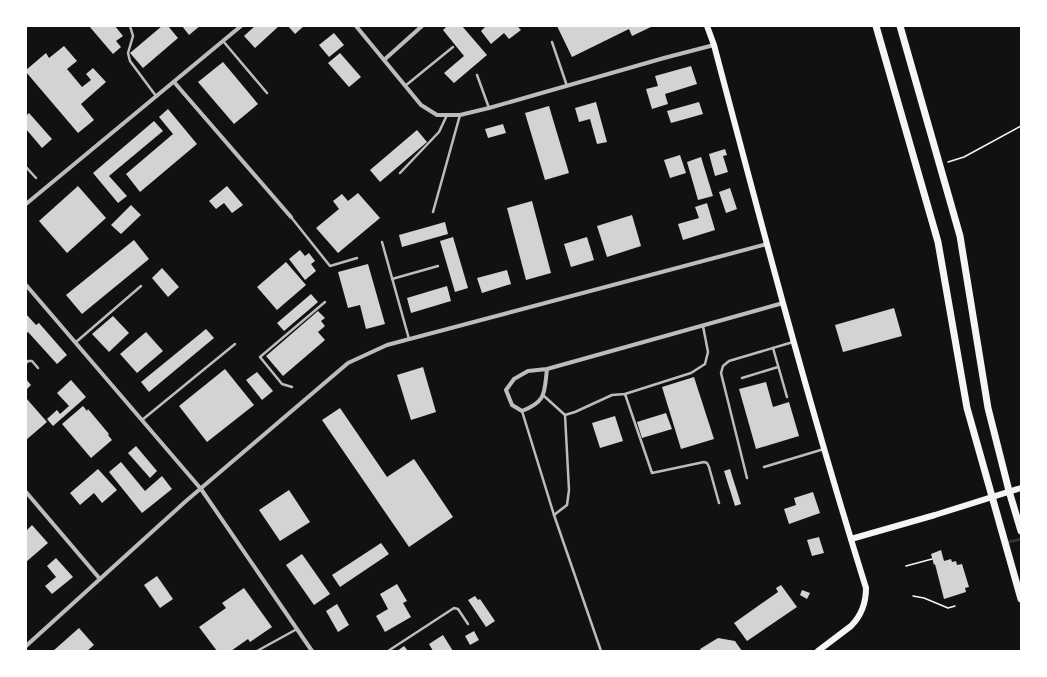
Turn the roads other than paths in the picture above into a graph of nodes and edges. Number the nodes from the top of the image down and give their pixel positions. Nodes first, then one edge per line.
1 (130, 26) edge
2 (241, 26) edge
3 (356, 26) edge
4 (422, 26) edge
5 (707, 26) edge
6 (875, 26) edge
7 (900, 26) edge
8 (223, 41) junction
9 (552, 42) dead end
10 (714, 45) junction
11 (453, 47) dead end
12 (384, 60) junction
13 (477, 75) dead end
14 (174, 82) junction
15 (405, 86) junction
16 (567, 86) junction
17 (267, 93) dead end
18 (156, 96) junction
19 (490, 108) junction
20 (447, 115) junction
21 (460, 115) junction
22 (26, 167) edge
23 (400, 173) dead end
24 (36, 178) dead end
25 (26, 204) edge
26 (433, 212) dead end
27 (291, 217) joint
28 (382, 242) dead end
29 (767, 244) junction
30 (357, 258) dead end
31 (438, 266) dead end
32 (392, 279) junction
33 (26, 285) edge
34 (142, 286) dead end
35 (326, 302) dead end
36 (783, 304) junction
37 (703, 326) junction
38 (409, 339) junction
39 (76, 342) junction
40 (794, 342) junction
41 (235, 344) dead end
42 (773, 348) junction
43 (26, 363) edge
44 (778, 367) junction
45 (38, 368) dead end
46 (547, 369) junction
47 (742, 378) dead end
48 (292, 387) dead end
49 (625, 394) junction
50 (544, 396) junction
51 (787, 397) dead end
52 (522, 410) junction
53 (565, 415) junction
54 (142, 420) junction
55 (824, 449) junction
56 (764, 466) dead end
57 (747, 478) dead end
58 (1021, 488) edge
59 (201, 489) junction
60 (1009, 491) junction
61 (26, 492) edge
62 (992, 497) junction
63 (719, 503) dead end
64 (554, 515) junction
65 (1021, 531) edge
66 (851, 539) junction
67 (100, 579) junction
68 (1021, 599) edge
69 (468, 624) dead end
70 (297, 629) junction
71 (26, 646) edge
72 (257, 651) edge
73 (312, 651) edge
74 (388, 651) edge
75 (601, 651) edge
76 (818, 651) edge

1 - 18 lane
2 - 8 street
3 - 12 street
4 - 12 street
5 - 10 main road
6 - 62 main road
7 - 60 main road
8 - 14 street
8 - 17 lane
9 - 16 lane
10 - 16 street
10 - 29 main road
11 - 15 lane
12 - 15 street
13 - 19 lane
14 - 18 street
14 - 27 street
15 - 20 street
16 - 19 street
18 - 25 street
19 - 21 street
20 - 21 street
20 - 23 lane
21 - 26 lane
22 - 24 lane
27 - 30 lane
28 - 32 lane
29 - 36 main road
29 - 38 street
31 - 32 lane
32 - 38 lane
33 - 39 street
34 - 39 lane
35 - 48 lane
36 - 37 street
36 - 40 main road
37 - 46 street
37 - 49 lane
38 - 59 street
39 - 54 street
40 - 42 lane
40 - 55 main road
41 - 54 lane
42 - 44 lane
42 - 57 lane
43 - 45 lane
44 - 47 lane
44 - 51 lane
46 - 50 street
46 - 52 street
49 - 53 lane
49 - 63 lane
50 - 52 street
50 - 53 lane
52 - 64 lane
53 - 64 lane
54 - 59 street
55 - 56 lane
55 - 66 main road
58 - 60 main road
59 - 67 street
59 - 70 street
60 - 62 main road
60 - 65 main road
61 - 67 street
62 - 66 main road
62 - 68 main road
64 - 75 lane
66 - 76 main road
67 - 71 street
69 - 74 lane
70 - 72 lane
70 - 73 street

